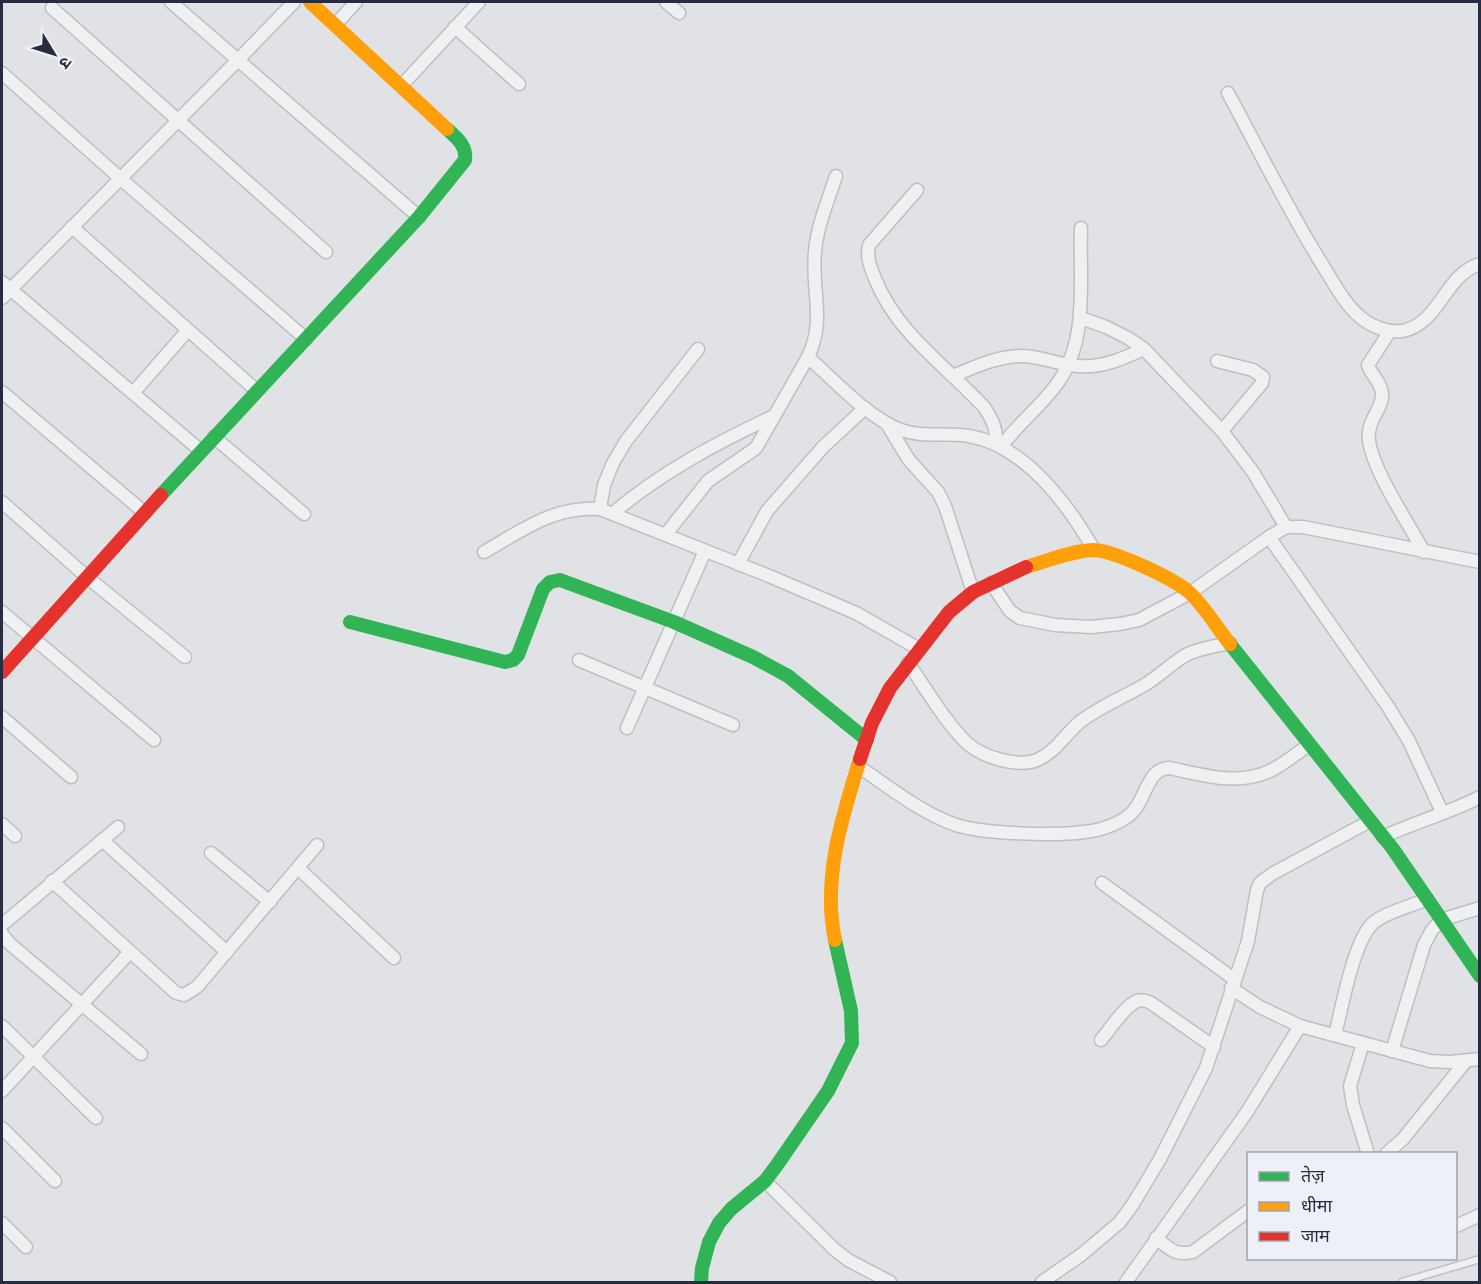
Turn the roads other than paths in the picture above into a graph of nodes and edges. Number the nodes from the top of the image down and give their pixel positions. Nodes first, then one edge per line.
1 (171, 2) edge
2 (294, 2) edge
3 (310, 2) edge
4 (356, 2) edge
5 (479, 2) edge
6 (666, 2) edge
7 (52, 8) dead end
8 (679, 13) dead end
9 (336, 24) junction
10 (455, 27) junction
11 (238, 60) junction
12 (2, 73) edge
13 (519, 84) dead end
14 (402, 85) junction
15 (1228, 93) dead end
16 (179, 120) junction
17 (836, 176) dead end
18 (120, 179) junction
19 (917, 190) dead end
20 (419, 217) junction
21 (72, 227) junction
22 (1081, 228) dead end
23 (326, 252) dead end
24 (1479, 264) edge
25 (4, 290) edge
26 (1081, 318) junction
27 (188, 330) junction
28 (1390, 331) junction
29 (306, 339) junction
30 (698, 349) dead end
31 (1144, 349) junction
32 (808, 357) junction
33 (1217, 361) dead end
34 (1069, 364) junction
35 (953, 376) junction
36 (257, 391) junction
37 (2, 392) edge
38 (133, 393) junction
39 (865, 408) junction
40 (774, 416) junction
41 (887, 424) junction
42 (1222, 430) junction
43 (214, 437) junction
44 (998, 445) junction
45 (201, 451) junction
46 (2, 502) edge
47 (600, 509) junction
48 (145, 513) junction
49 (613, 513) junction
50 (304, 514) dead end
51 (1286, 527) junction
52 (666, 534) junction
53 (1269, 537) junction
54 (705, 550) junction
55 (1094, 550) junction
56 (484, 552) dead end
57 (1424, 552) junction
58 (1479, 562) edge
59 (738, 564) junction
60 (87, 577) junction
61 (991, 583) junction
62 (973, 592) junction
63 (1190, 593) junction
64 (2, 612) edge
65 (350, 622) dead end
66 (674, 622) junction
67 (32, 638) junction
68 (1230, 643) junction
69 (919, 649) junction
70 (185, 657) dead end
71 (579, 660) dead end
72 (908, 663) junction
73 (2, 672) edge
74 (646, 687) junction
75 (2, 717) edge
76 (733, 726) dead end
77 (627, 728) dead end
78 (154, 740) dead end
79 (867, 740) junction
80 (1309, 745) junction
81 (858, 766) junction
82 (71, 777) dead end
83 (1479, 797) edge
84 (1442, 812) junction
85 (1370, 820) junction
86 (2, 825) edge
87 (118, 827) dead end
88 (15, 836) dead end
89 (1383, 837) junction
90 (102, 840) junction
91 (317, 845) dead end
92 (211, 853) dead end
93 (298, 868) junction
94 (52, 881) junction
95 (1102, 883) dead end
96 (1427, 899) junction
97 (270, 902) junction
98 (1479, 908) edge
99 (1441, 920) junction
100 (2, 925) edge
101 (2, 934) edge
102 (130, 952) junction
103 (227, 952) junction
104 (394, 958) dead end
105 (1479, 976) edge
106 (1233, 984) junction
107 (82, 1004) junction
108 (2, 1026) edge
109 (1300, 1026) junction
110 (1335, 1035) junction
111 (1101, 1040) dead end
112 (1364, 1043) junction
113 (1214, 1047) junction
114 (1392, 1051) junction
115 (141, 1054) dead end
116 (33, 1057) junction
117 (1479, 1059) edge
118 (1466, 1061) junction
119 (2, 1091) edge
120 (96, 1118) dead end
121 (2, 1128) edge
122 (1367, 1152) edge
123 (1388, 1152) edge
124 (55, 1181) dead end
125 (765, 1181) junction
126 (1247, 1212) edge
127 (1479, 1215) edge
128 (2, 1223) edge
129 (1457, 1225) edge
130 (1156, 1238) junction
131 (26, 1247) dead end
132 (1479, 1259) edge
133 (701, 1282) edge
134 (890, 1282) edge
135 (1042, 1282) edge
136 (1126, 1282) edge
137 (1402, 1282) edge

1 - 11 street
2 - 11 street
3 - 9 street
4 - 9 street
5 - 10 street
6 - 8 street
7 - 16 street
9 - 14 street
10 - 13 street
10 - 14 street
11 - 16 street
11 - 20 street
12 - 18 street
14 - 20 street
15 - 28 street
16 - 18 street
16 - 23 street
17 - 32 street
18 - 21 street
18 - 29 street
19 - 35 street
20 - 29 street
21 - 25 street
21 - 27 street
22 - 26 street
24 - 28 street
25 - 38 street
26 - 31 street
26 - 34 street
27 - 36 street
27 - 38 street
28 - 57 street
29 - 36 street
30 - 47 street
31 - 34 street
31 - 42 street
32 - 39 street
32 - 40 street
33 - 42 street
34 - 35 street
34 - 44 street
35 - 44 street
36 - 43 street
37 - 48 street
38 - 45 street
39 - 41 street
39 - 59 street
40 - 49 street
40 - 52 street
41 - 44 street
41 - 62 street
42 - 51 street
43 - 45 street
43 - 50 street
44 - 55 street
45 - 48 street
46 - 60 street
47 - 49 street
47 - 56 street
48 - 60 street
49 - 52 street
51 - 53 street
51 - 57 street
52 - 54 street
53 - 63 street
53 - 84 street
54 - 59 street
54 - 66 street
55 - 61 street
55 - 63 street
57 - 58 street
59 - 69 street
60 - 67 street
60 - 70 street
61 - 62 street
61 - 63 street
62 - 69 street
63 - 68 street
64 - 67 street
65 - 66 street
66 - 74 street
66 - 79 street
67 - 73 street
67 - 78 street
68 - 72 street
68 - 80 street
69 - 72 street
71 - 74 street
72 - 79 street
74 - 76 street
74 - 77 street
75 - 82 street
79 - 81 street
80 - 81 street
80 - 85 street
81 - 125 street
83 - 84 street
84 - 89 street
85 - 89 street
85 - 106 street
86 - 88 street
87 - 90 street
89 - 96 street
90 - 94 street
90 - 103 street
91 - 93 street
92 - 97 street
93 - 97 street
93 - 104 street
94 - 100 street
94 - 102 street
95 - 106 street
96 - 99 street
96 - 110 street
97 - 103 street
98 - 99 street
99 - 105 street
99 - 114 street
101 - 107 street
102 - 103 street
102 - 107 street
106 - 109 street
106 - 113 street
107 - 115 street
107 - 116 street
108 - 116 street
109 - 110 street
109 - 130 street
110 - 112 street
111 - 113 street
112 - 114 street
112 - 122 street
113 - 135 street
114 - 118 street
116 - 119 street
116 - 120 street
117 - 118 street
118 - 123 street
121 - 124 street
125 - 133 street
125 - 134 street
126 - 130 street
127 - 129 street
128 - 131 street
130 - 136 street
132 - 137 lane

